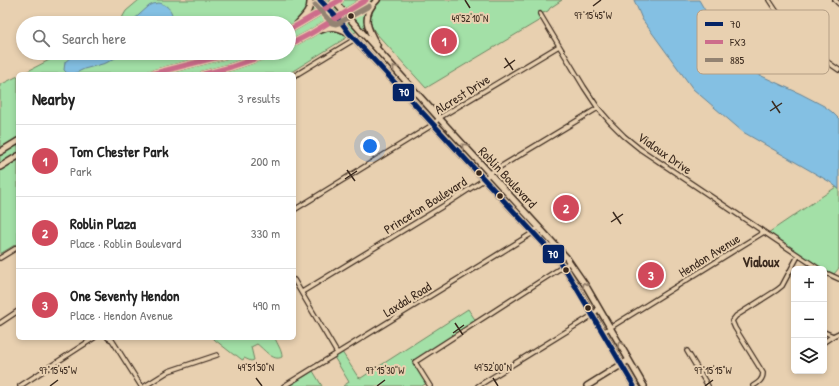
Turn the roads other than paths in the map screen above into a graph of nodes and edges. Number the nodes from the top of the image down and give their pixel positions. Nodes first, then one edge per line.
1 (310, 0) edge
2 (320, 0) edge
3 (366, 0) edge
4 (377, 0) edge
5 (769, 0) edge
6 (835, 0) edge
7 (336, 1) edge
8 (839, 4) edge
9 (327, 7) junction
10 (776, 10) edge
11 (344, 13) junction
12 (540, 14) dead end
13 (336, 17) junction
14 (296, 24) edge
15 (296, 26) edge
16 (349, 33) junction
17 (310, 34) junction
18 (355, 39) junction
19 (296, 41) edge
20 (559, 46) junction
21 (384, 56) junction
22 (206, 60) edge
23 (252, 60) edge
24 (829, 63) edge
25 (839, 70) edge
26 (159, 72) edge
27 (212, 72) edge
28 (296, 75) edge
29 (598, 108) junction
30 (439, 118) junction
31 (434, 124) junction
32 (16, 142) edge
33 (0, 152) edge
34 (16, 157) edge
35 (0, 167) edge
36 (490, 173) junction
37 (485, 179) junction
38 (296, 209) edge
39 (539, 227) junction
40 (533, 232) junction
41 (764, 232) junction
42 (16, 248) edge
43 (798, 256) junction
44 (0, 258) edge
45 (570, 262) junction
46 (563, 266) junction
47 (814, 266) edge
48 (827, 273) edge
49 (839, 279) edge
50 (296, 283) edge
51 (302, 292) junction
52 (599, 308) junction
53 (16, 312) edge
54 (593, 315) junction
55 (0, 322) edge
56 (610, 327) junction
57 (603, 332) junction
58 (827, 333) edge
59 (839, 333) edge
60 (833, 336) junction
61 (91, 340) edge
62 (112, 340) edge
63 (827, 340) edge
64 (687, 351) dead end
65 (337, 353) junction
66 (217, 355) dead end
67 (630, 360) junction
68 (622, 365) junction
69 (20, 386) edge
70 (141, 386) edge
71 (144, 386) edge
72 (284, 386) edge
73 (430, 386) edge
74 (478, 386) edge
75 (587, 386) edge
76 (634, 386) edge
77 (644, 386) edge
78 (708, 386) edge
79 (753, 386) edge

1 - 14 main road
2 - 9 main road, Roblin Boulevard
3 - 11 main road
4 - 21 main road
5 - 10 street
6 - 8 street
7 - 9 main road
7 - 11 main road, Roblin Boulevard
9 - 13 main road, Roblin Boulevard
9 - 15 main road
11 - 13 main road
11 - 21 main road, Roblin Boulevard
12 - 20 street, Vialoux Drive
13 - 16 main road, Roblin Boulevard
13 - 17 main road
16 - 17 main road
16 - 18 main road, Roblin Boulevard
17 - 19 main road
18 - 28 street
18 - 31 main road, Roblin Boulevard
20 - 29 street, Vialoux Drive
20 - 30 street, Alcrest Drive
30 -> 21 main road, Roblin Boulevard
22 - 26 main road
23 - 27 main road
24 - 25 street
29 - 36 street, Princeton Boulevard
29 - 41 street, Vialoux Drive
30 - 31 street, Alcrest Drive
36 -> 30 main road, Roblin Boulevard
31 - 37 main road, Roblin Boulevard
31 - 38 street, Alcrest Drive
32 - 33 main road
34 - 35 main road
36 - 37 street, Princeton Boulevard
36 - 39 main road, Roblin Boulevard
37 - 40 main road, Roblin Boulevard
37 - 51 street, Princeton Boulevard
39 - 40 street, Laxdal Road
39 - 45 main road, Roblin Boulevard
40 - 46 main road, Roblin Boulevard
40 - 65 street, Laxdal Road
41 - 43 street, Vialoux Drive
41 - 56 street, Hendon Avenue
42 - 44 street
43 - 47 street, Vialoux Drive
43 - 79 street
45 - 46 street
52 -> 45 main road, Roblin Boulevard
46 - 54 main road, Roblin Boulevard
46 - 73 street
48 - 49 street
50 - 51 street
51 - 65 street
52 - 54 street
52 - 56 main road, Roblin Boulevard
53 - 55 street
54 - 57 main road, Roblin Boulevard
54 - 74 street
56 - 57 street, Hendon Avenue
67 -> 56 main road, Roblin Boulevard
57 - 68 main road, Roblin Boulevard
58 - 60 street
59 - 60 street
60 - 63 street
61 - 69 street
62 - 70 street
64 - 78 street
65 - 72 street, Laxdal Road
66 - 71 street
67 - 68 main road
67 - 77 main road, Roblin Boulevard
68 - 75 main road
68 - 76 main road, Roblin Boulevard

